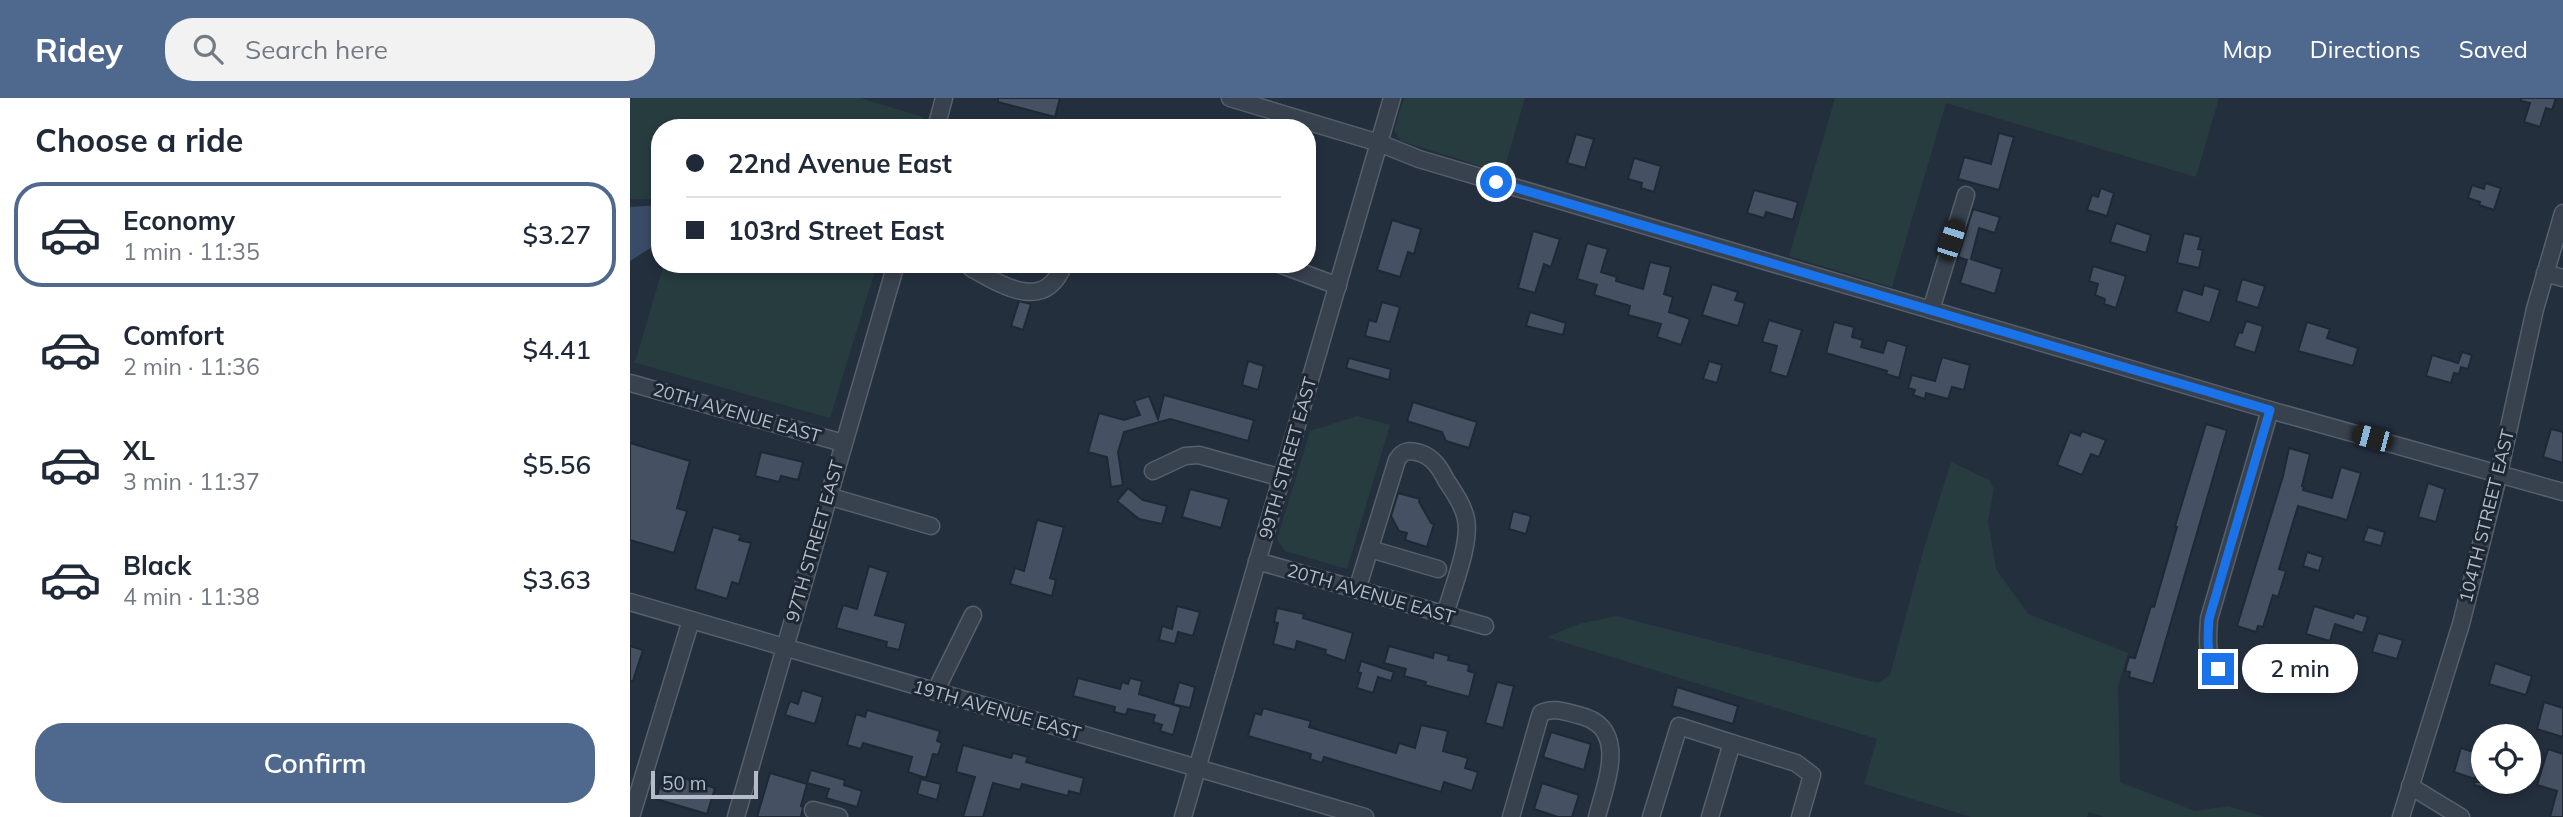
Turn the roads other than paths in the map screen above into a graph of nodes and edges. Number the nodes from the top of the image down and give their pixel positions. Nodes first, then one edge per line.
1 (944, 98) edge
2 (1230, 98) edge
3 (1392, 98) edge
4 (938, 119) edge
5 (1298, 119) edge
6 (1316, 125) edge
7 (1379, 144) junction
8 (1966, 195) dead end
9 (2563, 213) edge
10 (893, 273) edge
11 (980, 273) edge
12 (1060, 273) edge
13 (1303, 273) edge
14 (2545, 273) junction
15 (2563, 278) edge
16 (1338, 286) junction
17 (1931, 310) junction
18 (630, 383) edge
19 (2270, 410) junction
20 (843, 443) junction
21 (1153, 471) dead end
22 (2499, 473) junction
23 (1282, 478) junction
24 (2563, 492) edge
25 (828, 496) junction
26 (931, 526) dead end
27 (1370, 549) junction
28 (1257, 561) junction
29 (1438, 569) dead end
30 (1357, 590) junction
31 (630, 602) edge
32 (973, 615) dead end
33 (1445, 615) junction
34 (691, 621) junction
35 (1485, 626) dead end
36 (784, 648) junction
37 (2218, 669) dead end
38 (935, 692) junction
39 (1732, 743) junction
40 (1197, 768) junction
41 (2410, 786) junction
42 (813, 810) dead end
43 (631, 817) edge
44 (736, 817) edge
45 (839, 817) edge
46 (1183, 817) edge
47 (1365, 817) edge
48 (1511, 817) edge
49 (1597, 817) edge
50 (1651, 817) edge
51 (1710, 817) edge
52 (1800, 817) edge
53 (2401, 817) edge
54 (2461, 817) edge

1 - 4 street
2 - 5 street
3 - 7 street, 99TH STREET EAST
6 - 7 street
7 - 16 street, 99TH STREET EAST
7 - 17 street
8 - 17 street
9 - 14 street, 104TH STREET EAST
10 - 20 street, 97TH STREET EAST
11 - 12 street
13 - 16 street
14 - 15 street
14 - 22 street, 104TH STREET EAST
16 - 23 street, 99TH STREET EAST
17 - 19 street
18 - 20 street, 20TH AVENUE EAST
19 - 22 street
19 - 37 street
20 - 25 street, 97TH STREET EAST
21 - 23 street
22 - 24 street
22 - 41 street, 104TH STREET EAST
23 - 28 street, 99TH STREET EAST
25 - 26 street
25 - 36 street, 97TH STREET EAST
27 - 29 street
27 - 30 street
27 - 33 street
28 - 30 street, 20TH AVENUE EAST
28 - 40 street, 99TH STREET EAST
30 - 33 street, 20TH AVENUE EAST
31 - 34 street, 19TH AVENUE EAST
32 - 38 street
33 - 35 street, 20TH AVENUE EAST
34 - 36 street, 19TH AVENUE EAST
34 - 43 street
36 - 38 street, 19TH AVENUE EAST
36 - 44 street, 97TH STREET EAST
38 - 40 street, 19TH AVENUE EAST
39 - 50 street
39 - 51 street
39 - 52 street
40 - 46 street, 99TH STREET EAST
40 - 47 street, 19TH AVENUE EAST
41 - 53 street, 104TH STREET EAST
41 - 54 street
42 - 45 street
48 - 49 street

